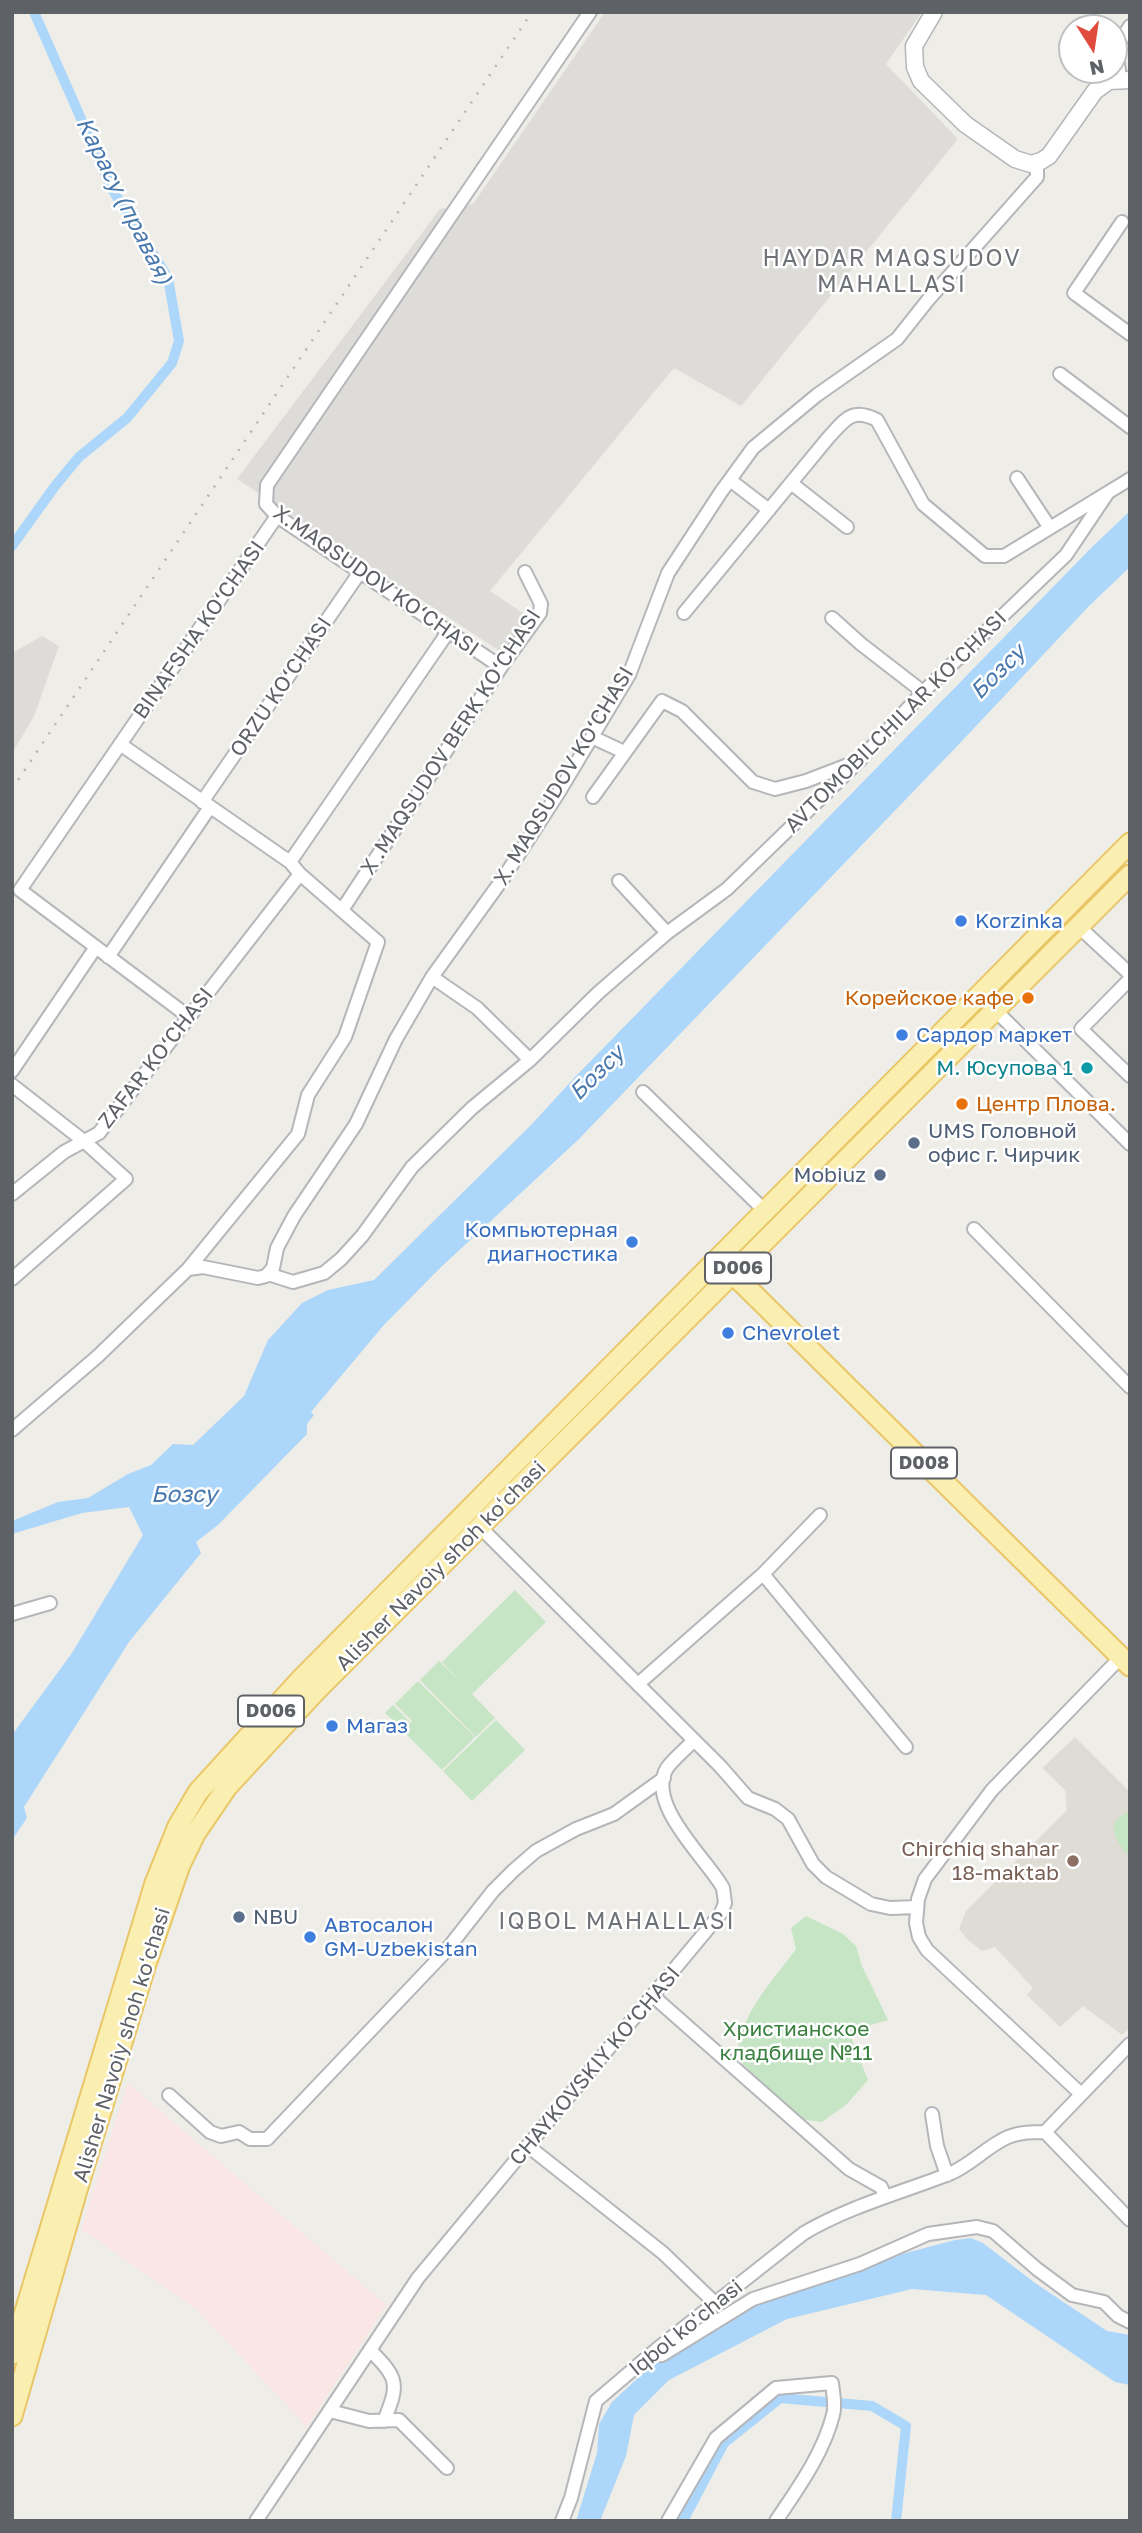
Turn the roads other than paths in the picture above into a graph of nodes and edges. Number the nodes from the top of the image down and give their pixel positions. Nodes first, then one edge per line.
1 (590, 12) edge
2 (934, 12) edge
3 (1105, 84) edge
4 (1037, 163) junction
5 (1122, 222) dead end
6 (1130, 334) edge
7 (1060, 374) dead end
8 (1130, 427) edge
9 (1017, 478) dead end
10 (1130, 479) edge
11 (730, 480) junction
12 (791, 483) junction
13 (1107, 494) junction
14 (769, 510) junction
15 (277, 516) junction
16 (847, 527) dead end
17 (1050, 528) junction
18 (360, 572) junction
19 (526, 572) dead end
20 (684, 613) dead end
21 (832, 618) dead end
22 (448, 632) junction
23 (501, 667) junction
24 (923, 692) junction
25 (592, 737) junction
26 (120, 744) junction
27 (624, 752) junction
28 (859, 761) junction
29 (593, 797) dead end
30 (206, 804) junction
31 (1130, 843) edge
32 (290, 862) junction
33 (300, 874) junction
34 (1130, 875) edge
35 (619, 881) dead end
36 (342, 910) junction
37 (1078, 926) junction
38 (667, 933) junction
39 (96, 947) junction
40 (108, 957) junction
41 (1130, 976) edge
42 (432, 977) junction
43 (995, 1010) junction
44 (189, 1017) junction
45 (530, 1060) junction
46 (12, 1071) edge
47 (1130, 1076) edge
48 (12, 1085) edge
49 (643, 1092) dead end
50 (85, 1142) junction
51 (1130, 1144) edge
52 (12, 1194) edge
53 (765, 1211) junction
54 (974, 1229) dead end
55 (717, 1259) junction
56 (188, 1269) junction
57 (268, 1273) junction
58 (732, 1274) junction
59 (12, 1279) edge
60 (1130, 1387) edge
61 (12, 1430) edge
62 (820, 1515) dead end
63 (480, 1527) junction
64 (763, 1574) junction
65 (50, 1603) dead end
66 (12, 1614) edge
67 (1125, 1662) edge
68 (638, 1685) junction
69 (694, 1740) junction
70 (906, 1746) dead end
71 (664, 1778) junction
72 (917, 1907) junction
73 (653, 1996) junction
74 (1130, 2044) edge
75 (1081, 2094) junction
76 (169, 2095) dead end
77 (932, 2114) dead end
78 (1045, 2132) junction
79 (528, 2146) junction
80 (947, 2175) junction
81 (885, 2196) junction
82 (1130, 2220) edge
83 (716, 2304) junction
84 (1130, 2322) edge
85 (657, 2349) junction
86 (370, 2350) junction
87 (12, 2354) edge
88 (330, 2411) junction
89 (12, 2416) edge
90 (384, 2421) junction
91 (447, 2469) dead end
92 (256, 2521) edge
93 (562, 2521) edge
94 (668, 2521) edge
95 (776, 2521) edge

1 - 15 street, X.MAQSUDOV KO‘CHASI
2 - 4 street
3 - 4 street, X. MAQSUDOV KO‘CHASI
4 - 11 street, X. MAQSUDOV KO‘CHASI
5 - 6 street
7 - 8 street
9 - 17 street
10 - 13 street
11 - 14 street
11 - 25 street, X. MAQSUDOV KO‘CHASI
12 - 14 street
12 - 16 street
12 - 17 street
13 - 17 street
13 - 24 street, AVTOMOBILCHILAR KO‘CHASI
14 - 20 street
15 - 18 street, X.MAQSUDOV KO‘CHASI
15 - 26 street, BINAFSHA KO‘CHASI
18 - 22 street, X.MAQSUDOV KO‘CHASI
18 - 30 street, ORZU KO‘CHASI
19 - 23 street, X .MAQSUDOV BERK KO‘CHASI
21 - 24 street
22 - 23 street, X.MAQSUDOV KO‘CHASI
22 - 32 street
23 - 36 street, X .MAQSUDOV BERK KO‘CHASI
24 - 28 street, AVTOMOBILCHILAR KO‘CHASI
25 - 27 street
25 - 42 street, X. MAQSUDOV KO‘CHASI
26 - 30 street
26 - 39 street
27 - 28 street
27 - 29 street
28 - 38 street, AVTOMOBILCHILAR KO‘CHASI
30 - 32 street
30 - 40 street, ORZU KO‘CHASI
31 - 53 main road, Alisher Navoiy shoh koʻchasi / D006
32 - 33 street
33 - 36 street
33 - 44 street, ZAFAR KO‘CHASI
34 - 37 main road, Alisher Navoiy shoh koʻchasi / D006
35 - 38 street
36 - 56 street
37 - 41 street
37 - 43 main road, Alisher Navoiy shoh koʻchasi / D006
38 - 45 street, AVTOMOBILCHILAR KO‘CHASI
39 - 40 street
39 - 46 street
40 - 44 street
41 - 47 street
42 - 45 street
42 - 57 street, X. MAQSUDOV KO‘CHASI
43 - 51 street
43 - 58 main road, Alisher Navoiy shoh koʻchasi / D006
44 - 50 street, ZAFAR KO‘CHASI
45 - 57 street, AVTOMOBILCHILAR KO‘CHASI
48 - 50 street
49 - 53 street
50 - 52 street
50 - 59 street, ZAFAR KO‘CHASI
53 - 55 main road, Alisher Navoiy shoh koʻchasi / D006
54 - 60 street
55 - 58 main road, D008
55 - 87 main road, Alisher Navoiy shoh koʻchasi / D006
56 - 57 street
56 - 61 street
58 - 63 main road, Alisher Navoiy shoh koʻchasi / D006
58 - 67 main road, D008
62 - 64 street
63 - 68 street
63 - 89 main road, Alisher Navoiy shoh koʻchasi / D006
64 - 68 street
64 - 70 street
65 - 66 street
67 - 72 street
68 - 69 street
69 - 71 street
69 - 72 street
71 - 73 street, CHAYKOVSKIY KO‘CHASI
71 - 76 street
72 - 75 street
73 - 79 street, CHAYKOVSKIY KO‘CHASI
73 - 81 street
74 - 75 street
75 - 78 street
77 - 80 street
78 - 80 street, Iqbol koʻchasi
78 - 82 street
79 - 83 street
79 - 86 street, CHAYKOVSKIY KO‘CHASI
80 - 81 street, Iqbol koʻchasi
81 - 83 street, Iqbol koʻchasi
83 - 85 street, Iqbol koʻchasi
84 - 85 street
85 - 93 street, Iqbol koʻchasi
86 - 88 street, CHAYKOVSKIY KO‘CHASI
86 - 90 street
88 - 90 street
88 - 92 street, CHAYKOVSKIY KO‘CHASI
90 - 91 street
94 - 95 street

